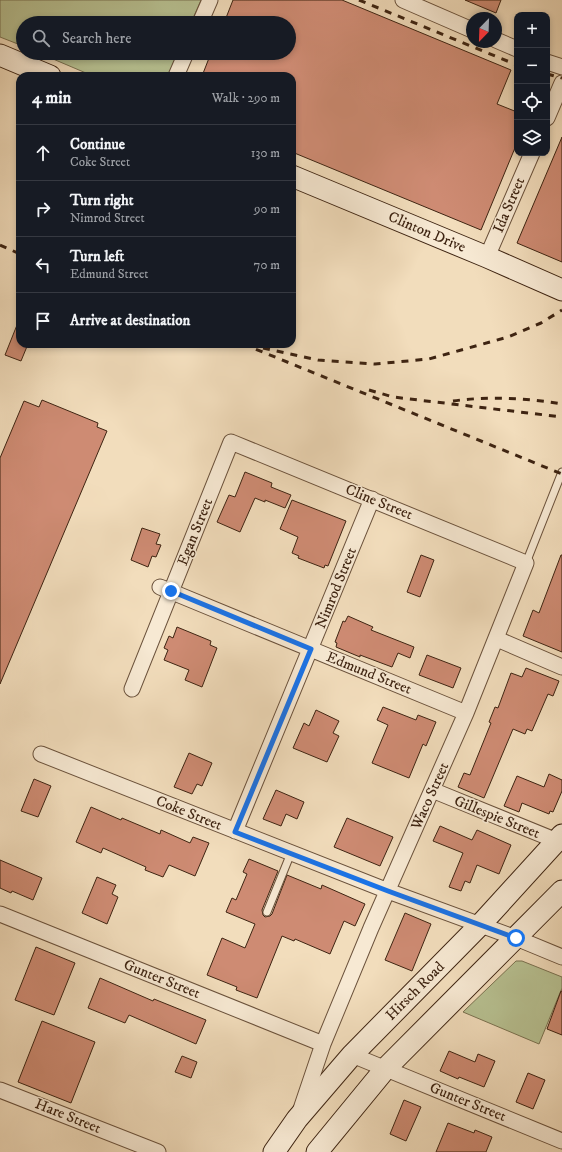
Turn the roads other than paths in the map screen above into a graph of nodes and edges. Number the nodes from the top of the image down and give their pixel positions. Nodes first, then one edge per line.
1 (210, 0) edge
2 (403, 0) edge
3 (203, 16) edge
4 (466, 27) edge
5 (502, 43) edge
6 (515, 48) edge
7 (0, 55) edge
8 (183, 60) edge
9 (550, 63) edge
10 (562, 67) edge
11 (40, 72) edge
12 (178, 72) edge
13 (562, 83) edge
14 (550, 111) edge
15 (531, 156) edge
16 (296, 178) edge
17 (487, 257) junction
18 (562, 290) edge
19 (231, 442) joint
20 (562, 472) edge
21 (372, 499) junction
22 (526, 563) junction
23 (166, 589) junction
24 (496, 639) junction
25 (311, 649) junction
26 (562, 667) edge
27 (132, 689) dead end
28 (466, 712) junction
29 (42, 754) dead end
30 (432, 790) junction
31 (235, 832) junction
32 (560, 840) edge
33 (291, 853) junction
34 (388, 891) junction
35 (562, 891) edge
36 (267, 912) dead end
37 (0, 914) edge
38 (480, 925) junction
39 (516, 938) junction
40 (562, 957) edge
41 (323, 1044) junction
42 (352, 1055) junction
43 (386, 1068) junction
44 (0, 1090) edge
45 (297, 1120) junction
46 (562, 1141) edge
47 (158, 1152) edge
48 (274, 1152) edge
49 (317, 1152) edge

1 - 3 street
2 - 4 street
5 - 6 street
7 - 11 main road
8 - 12 street
9 - 10 street
13 - 14 street
15 - 17 street, Ida Street
16 - 17 main road, Clinton Drive
17 - 18 main road, Clinton Drive
19 - 21 street, Cline Street
19 - 23 street, Egan Street
20 - 22 lane, Waco Street
21 - 22 street, Cline Street
21 - 25 street, Nimrod Street
22 - 24 street, Waco Street
23 - 25 street, Edmund Street
23 - 27 street, Egan Street
24 - 26 street
24 - 28 street, Waco Street
25 - 28 street, Edmund Street
25 - 31 street, Nimrod Street
28 - 30 street, Waco Street
29 - 31 street, Coke Street
30 - 32 street, Gillespie Street
30 - 34 street, Waco Street
31 - 33 street, Coke Street
32 - 38 main road, Hirsch Road
33 - 34 street, Coke Street
33 - 36 lane
34 - 38 street, Coke Street
34 - 41 street, Waco Street
35 - 39 main road
37 - 41 street, Gunter Street
38 - 39 street, Coke Street
38 - 42 main road, Hirsch Road
39 - 40 street, Coke Street
39 - 43 main road
41 - 45 street, Waco Street
42 - 43 street, Gunter Street
42 - 45 main road, Hirsch Road
43 - 46 street, Gunter Street
43 - 49 main road
44 - 47 street, Hare Street
45 - 48 main road, Hirsch Road

